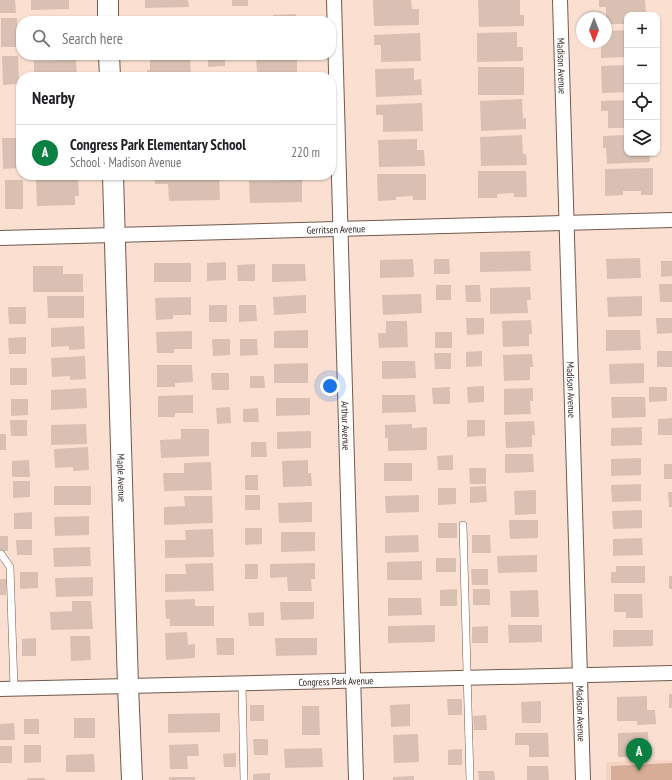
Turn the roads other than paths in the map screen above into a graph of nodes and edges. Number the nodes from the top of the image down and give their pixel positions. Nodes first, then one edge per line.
1 (108, 0) edge
2 (334, 0) edge
3 (560, 0) edge
4 (108, 16) edge
5 (334, 16) edge
6 (109, 60) edge
7 (336, 60) edge
8 (110, 72) edge
9 (113, 180) edge
10 (672, 220) edge
11 (567, 223) junction
12 (341, 228) junction
13 (115, 235) junction
14 (0, 238) edge
15 (463, 525) dead end
16 (1, 554) dead end
17 (672, 673) edge
18 (580, 675) junction
19 (467, 678) junction
20 (353, 680) junction
21 (242, 683) junction
22 (128, 686) junction
23 (7, 688) edge
24 (132, 780) edge
25 (244, 780) edge
26 (356, 780) edge
27 (470, 780) edge
28 (583, 780) edge

1 - 4 street
2 - 5 street, Arthur Avenue
3 - 11 street, Madison Avenue
6 - 8 street
7 - 12 street, Arthur Avenue
9 - 13 street, Maple Avenue
10 - 11 street, Gerritsen Avenue
11 - 12 street, Gerritsen Avenue
11 - 18 street, Madison Avenue
12 - 13 street, Gerritsen Avenue
12 - 20 street, Arthur Avenue
13 - 14 street, Gerritsen Avenue
13 - 22 street, Maple Avenue
15 - 19 lane
16 - 23 lane
17 - 18 street, Congress Park Avenue
18 - 19 street, Congress Park Avenue
18 - 28 street, Madison Avenue
19 - 20 street, Congress Park Avenue
19 - 27 lane
20 - 21 street, Congress Park Avenue
20 - 26 street, Arthur Avenue
21 - 22 street, Congress Park Avenue
21 - 25 lane
22 - 23 street, Congress Park Avenue
22 - 24 street, Maple Avenue

